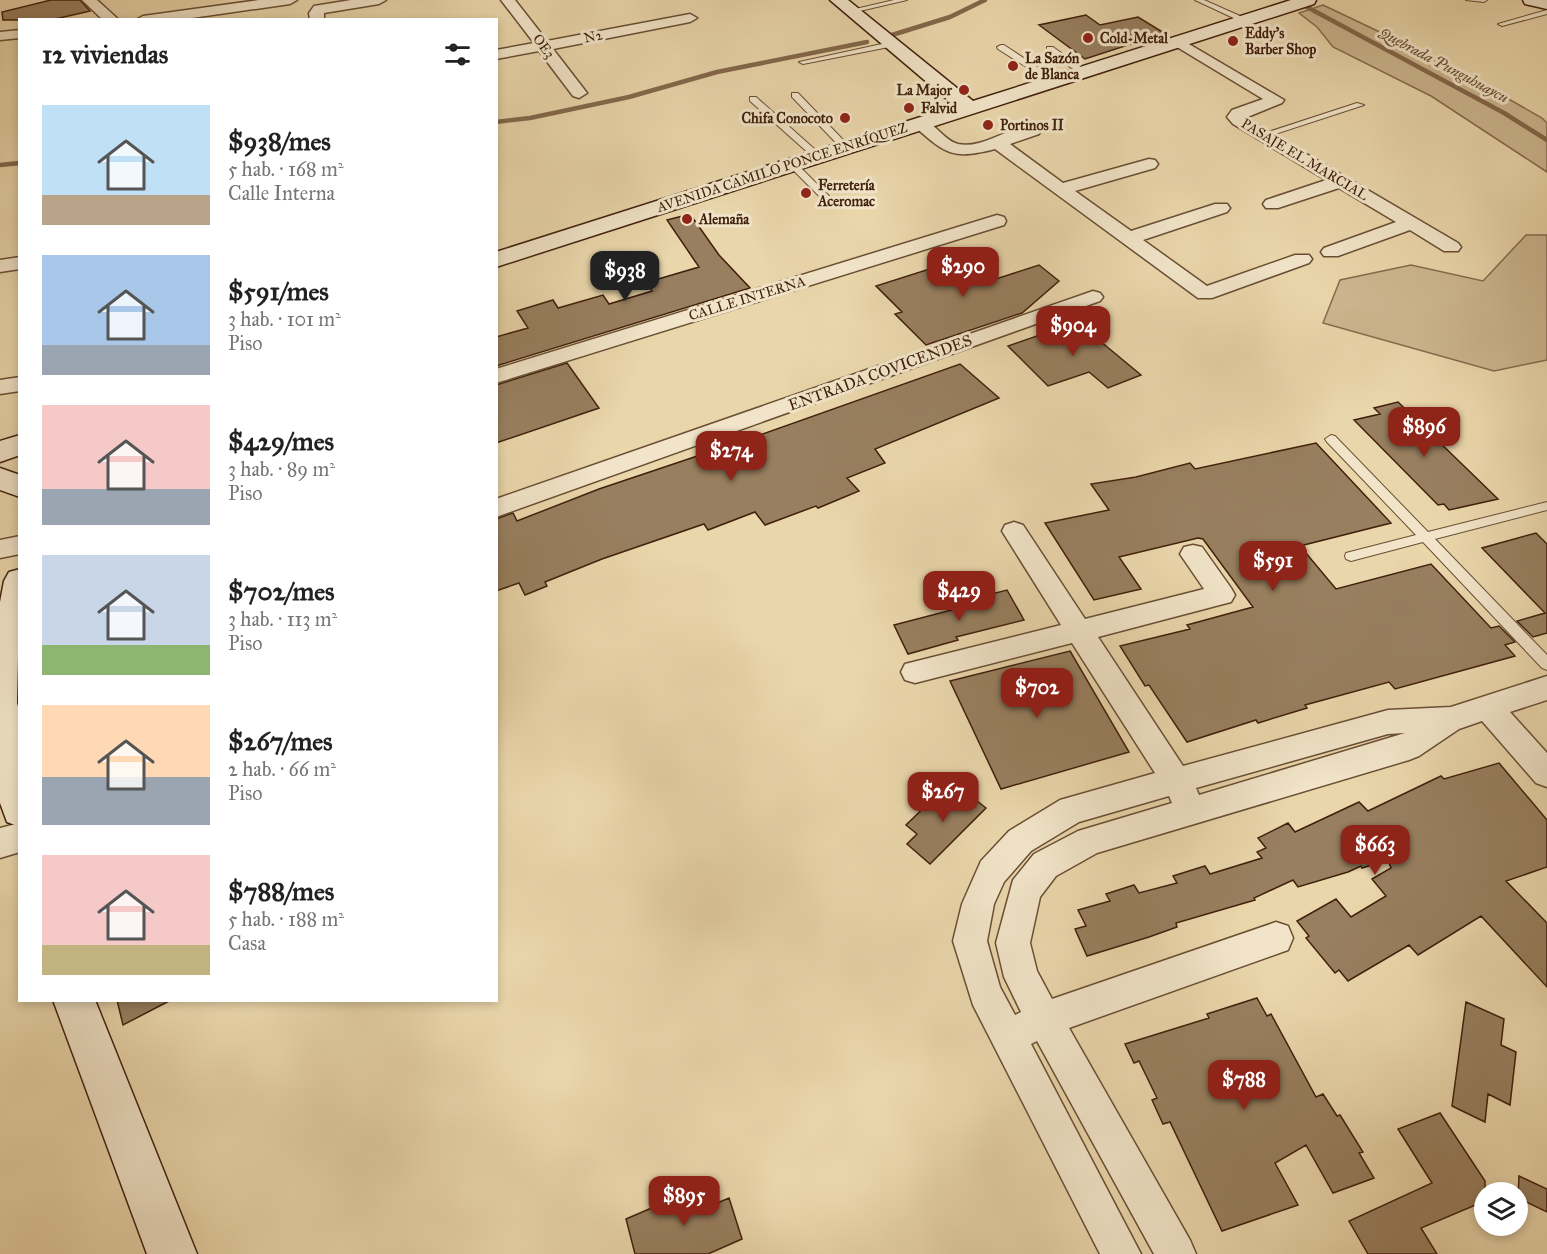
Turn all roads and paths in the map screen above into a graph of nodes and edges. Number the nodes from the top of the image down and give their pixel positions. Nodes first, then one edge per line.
1 (89, 0) edge
2 (290, 0) edge
3 (509, 0) edge
4 (904, 0) edge
5 (1198, 0) edge
6 (1469, 0) edge
7 (1484, 0) edge
8 (1531, 0) edge
9 (1306, 1) edge
10 (1546, 2) edge
11 (378, 4) edge
12 (845, 6) edge
13 (1547, 12) edge
14 (110, 18) edge
15 (158, 18) edge
16 (317, 18) edge
17 (690, 18) dead end
18 (1245, 20) junction
19 (1502, 24) dead end
20 (18, 34) edge
21 (0, 36) edge
22 (1173, 42) junction
23 (1133, 43) dead end
24 (891, 44) junction
25 (544, 46) junction
26 (1001, 47) dead end
27 (1050, 50) dead end
28 (498, 55) edge
29 (803, 62) dead end
30 (1082, 71) junction
31 (1053, 80) junction
32 (579, 93) dead end
33 (795, 95) dead end
34 (753, 99) dead end
35 (1360, 105) dead end
36 (968, 107) junction
37 (920, 123) junction
38 (1033, 130) dead end
39 (1263, 135) junction
40 (996, 142) junction
41 (845, 147) junction
42 (817, 156) junction
43 (792, 164) junction
44 (1149, 164) dead end
45 (1341, 181) junction
46 (1060, 189) junction
47 (832, 204) dead end
48 (1272, 204) dead end
49 (1221, 208) dead end
50 (997, 221) dead end
51 (1412, 223) junction
52 (1129, 238) junction
53 (1452, 247) dead end
54 (1331, 252) dead end
55 (498, 259) edge
56 (1302, 259) dead end
57 (18, 263) edge
58 (0, 266) edge
59 (1093, 297) dead end
60 (498, 375) edge
61 (18, 384) edge
62 (0, 387) edge
63 (1331, 439) dead end
64 (18, 445) edge
65 (0, 452) edge
66 (0, 478) edge
67 (18, 486) edge
68 (1547, 506) edge
69 (498, 507) edge
70 (1014, 531) dead end
71 (1426, 538) junction
72 (18, 545) edge
73 (0, 549) edge
74 (1193, 554) dead end
75 (1351, 556) dead end
76 (18, 596) edge
77 (1078, 631) junction
78 (1547, 664) edge
79 (915, 672) dead end
80 (1547, 688) edge
81 (5, 690) edge
82 (1488, 707) junction
83 (1451, 719) junction
84 (1256, 758) junction
85 (1547, 774) edge
86 (1176, 780) junction
87 (1273, 786) junction
88 (18, 794) edge
89 (1191, 810) junction
90 (18, 838) edge
91 (0, 843) edge
92 (1276, 938) dead end
93 (75, 1002) edge
94 (1044, 1019) junction
95 (1008, 1037) junction
96 (172, 1254) edge
97 (1121, 1254) edge
98 (1176, 1254) edge

1 - 14 street
2 - 15 street
3 - 25 street, OE3
4 - 12 lane
5 - 18 lane
6 - 7 lane
8 - 10 main road
9 - 18 main road, AVENIDA CAMILO PONCE ENRÍQUEZ
11 - 16 street
12 - 24 main road
13 - 19 lane
17 - 25 street, N2
18 - 22 main road, AVENIDA CAMILO PONCE ENRÍQUEZ
20 - 21 street
22 - 23 lane
22 - 30 main road, AVENIDA CAMILO PONCE ENRÍQUEZ
22 - 39 street, PASAJE EL MARCIAL
24 - 29 lane
24 - 36 main road
25 - 28 street, N2
25 - 32 street, OE3
26 - 31 lane
27 - 30 lane
30 - 31 main road, AVENIDA CAMILO PONCE ENRÍQUEZ
31 - 36 main road, AVENIDA CAMILO PONCE ENRÍQUEZ
33 - 41 lane
34 - 42 lane
35 - 39 lane
36 - 37 main road, AVENIDA CAMILO PONCE ENRÍQUEZ
37 - 40 street
37 - 41 main road, AVENIDA CAMILO PONCE ENRÍQUEZ
38 - 40 street
39 - 45 street, PASAJE EL MARCIAL
40 - 46 street
41 - 42 main road, AVENIDA CAMILO PONCE ENRÍQUEZ
42 - 43 main road, AVENIDA CAMILO PONCE ENRÍQUEZ
43 - 47 lane
43 - 55 main road, AVENIDA CAMILO PONCE ENRÍQUEZ
44 - 46 street
45 - 48 street
45 - 51 street, PASAJE EL MARCIAL
46 - 52 street
49 - 52 street
50 - 60 street, CALLE INTERNA
51 - 53 street, PASAJE EL MARCIAL
51 - 54 street
52 - 56 street
57 - 58 street
59 - 69 street, ENTRADA COVICENDES
61 - 62 street
63 - 71 lane
64 - 65 main road
66 - 67 main road
68 - 71 lane
70 - 77 street
71 - 75 lane
71 - 78 lane
72 - 73 street
74 - 77 street
76 - 81 main road
77 - 79 street
77 - 86 street
80 - 82 street
81 - 88 main road
82 - 83 street
82 - 85 street
83 - 84 street
83 - 87 street
84 - 86 street
84 - 87 street
86 - 89 street
86 - 95 street
87 - 89 street
89 - 94 street
90 - 91 street
92 - 94 street
93 - 96 main road
94 - 95 street
94 - 98 street
95 - 97 street

